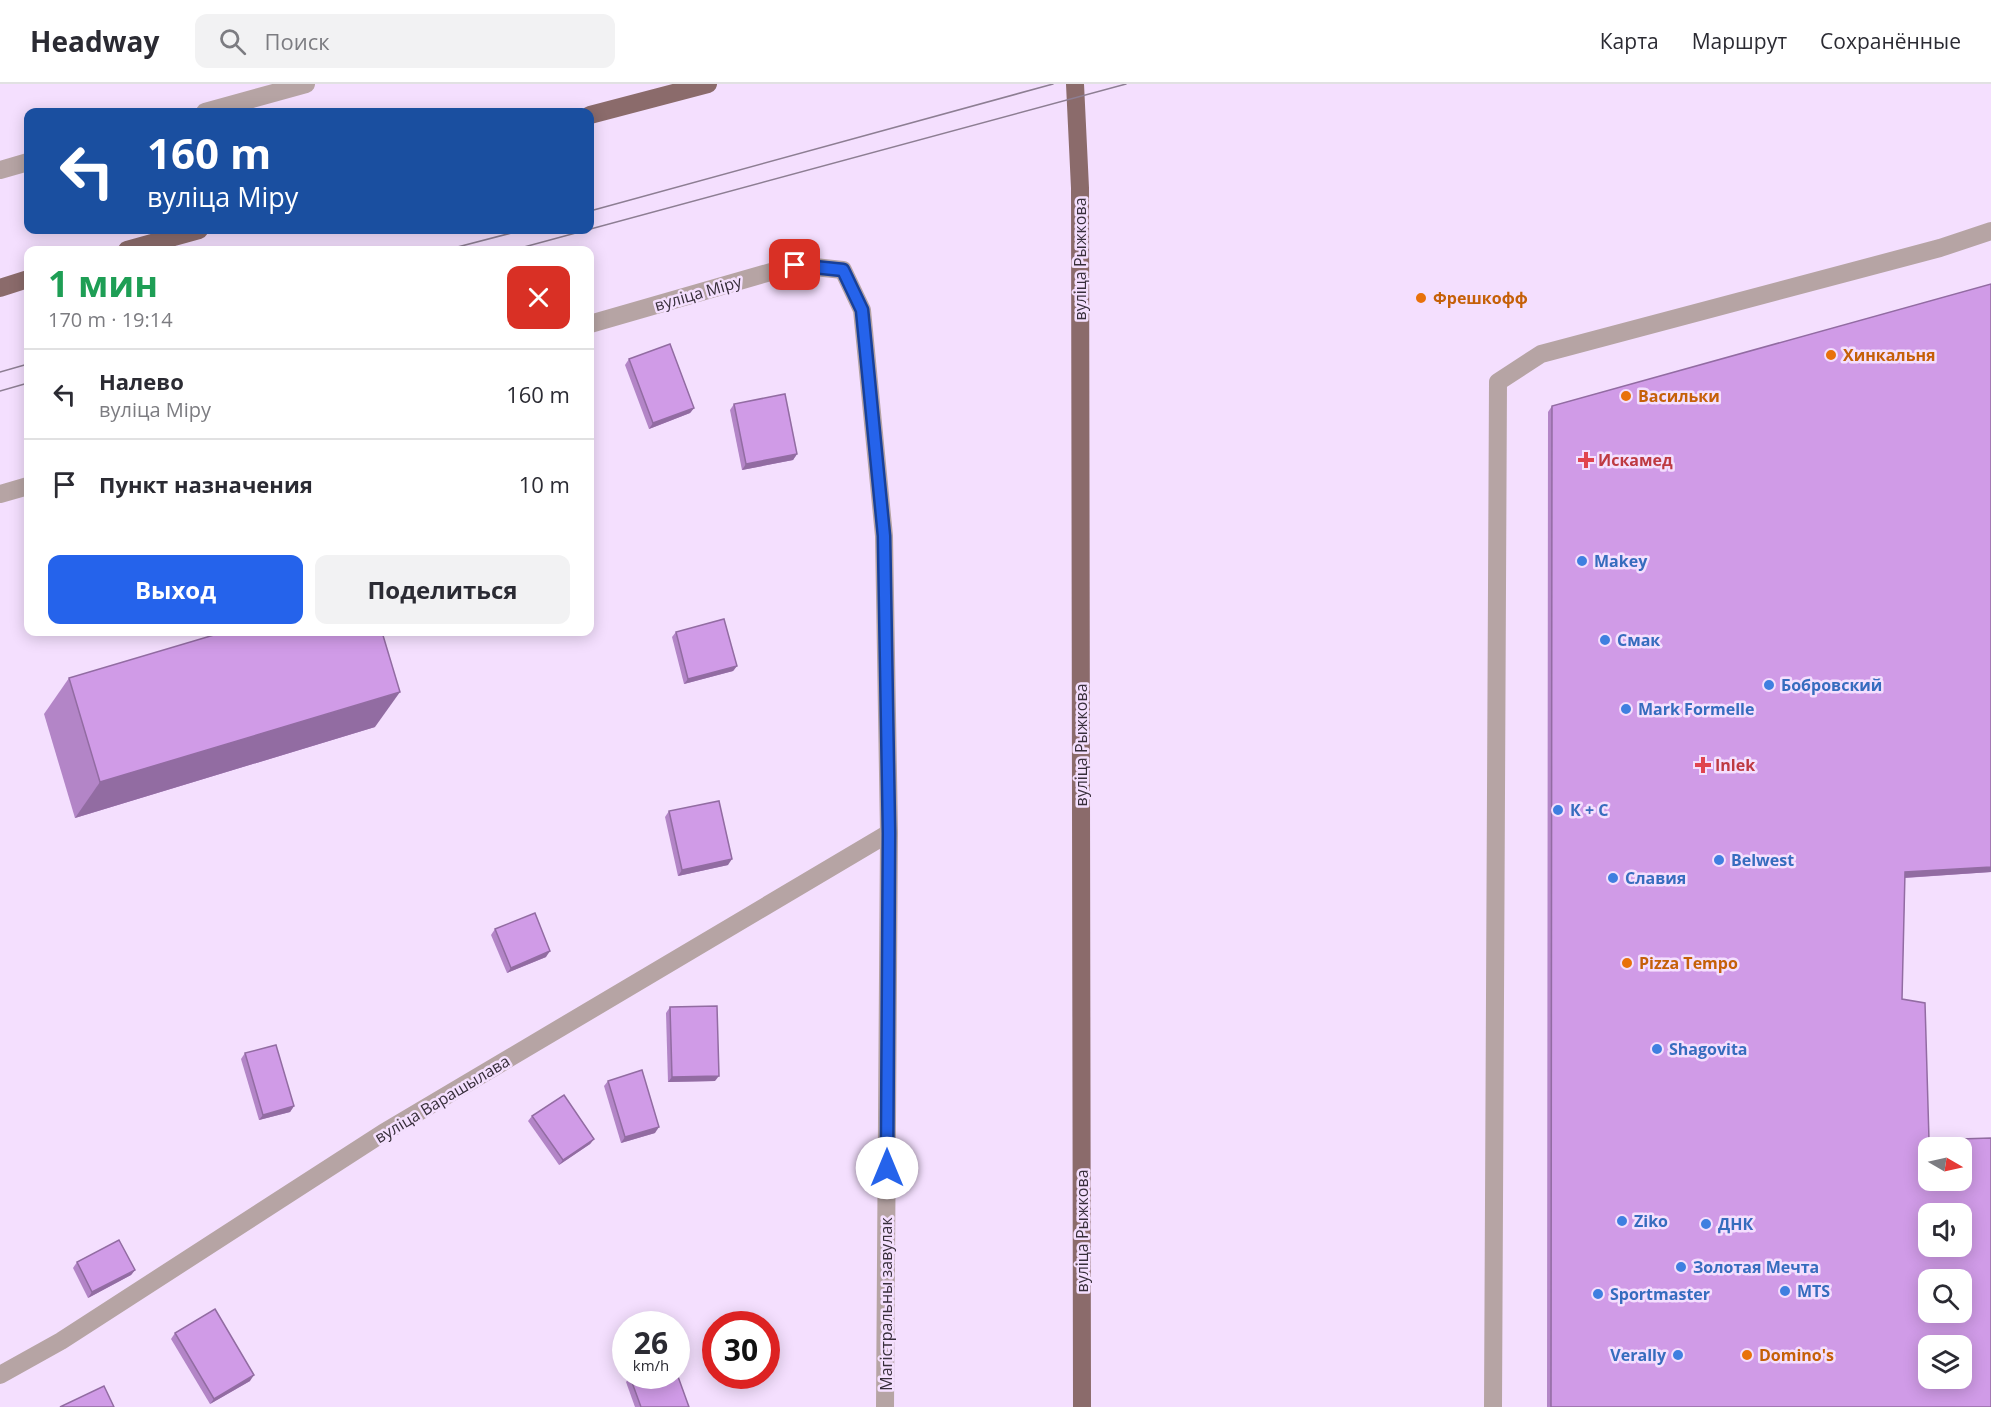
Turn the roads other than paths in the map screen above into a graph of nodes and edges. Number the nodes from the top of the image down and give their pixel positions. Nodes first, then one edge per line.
1 (306, 84) edge
2 (708, 84) edge
3 (1075, 84) edge
4 (657, 89) edge
5 (219, 108) edge
6 (594, 113) edge
7 (24, 163) edge
8 (0, 170) edge
9 (1991, 231) edge
10 (185, 234) edge
11 (141, 246) edge
12 (843, 270) joint
13 (24, 280) edge
14 (0, 288) edge
15 (594, 323) edge
16 (24, 487) edge
17 (0, 494) edge
18 (889, 833) junction
19 (0, 1375) edge
20 (885, 1407) edge
21 (1082, 1407) edge
22 (1493, 1407) edge

1 - 5 street
2 - 4 main road
3 - 21 main road, вуліца Рыжкова
4 - 6 main road
7 - 8 street
9 - 22 street
10 - 11 main road
12 - 15 street, вуліца Міру
12 - 18 street, Магістральны завулак
13 - 14 main road
16 - 17 street
18 - 19 street, вуліца Варашылава
18 - 20 street, Магістральны завулак

